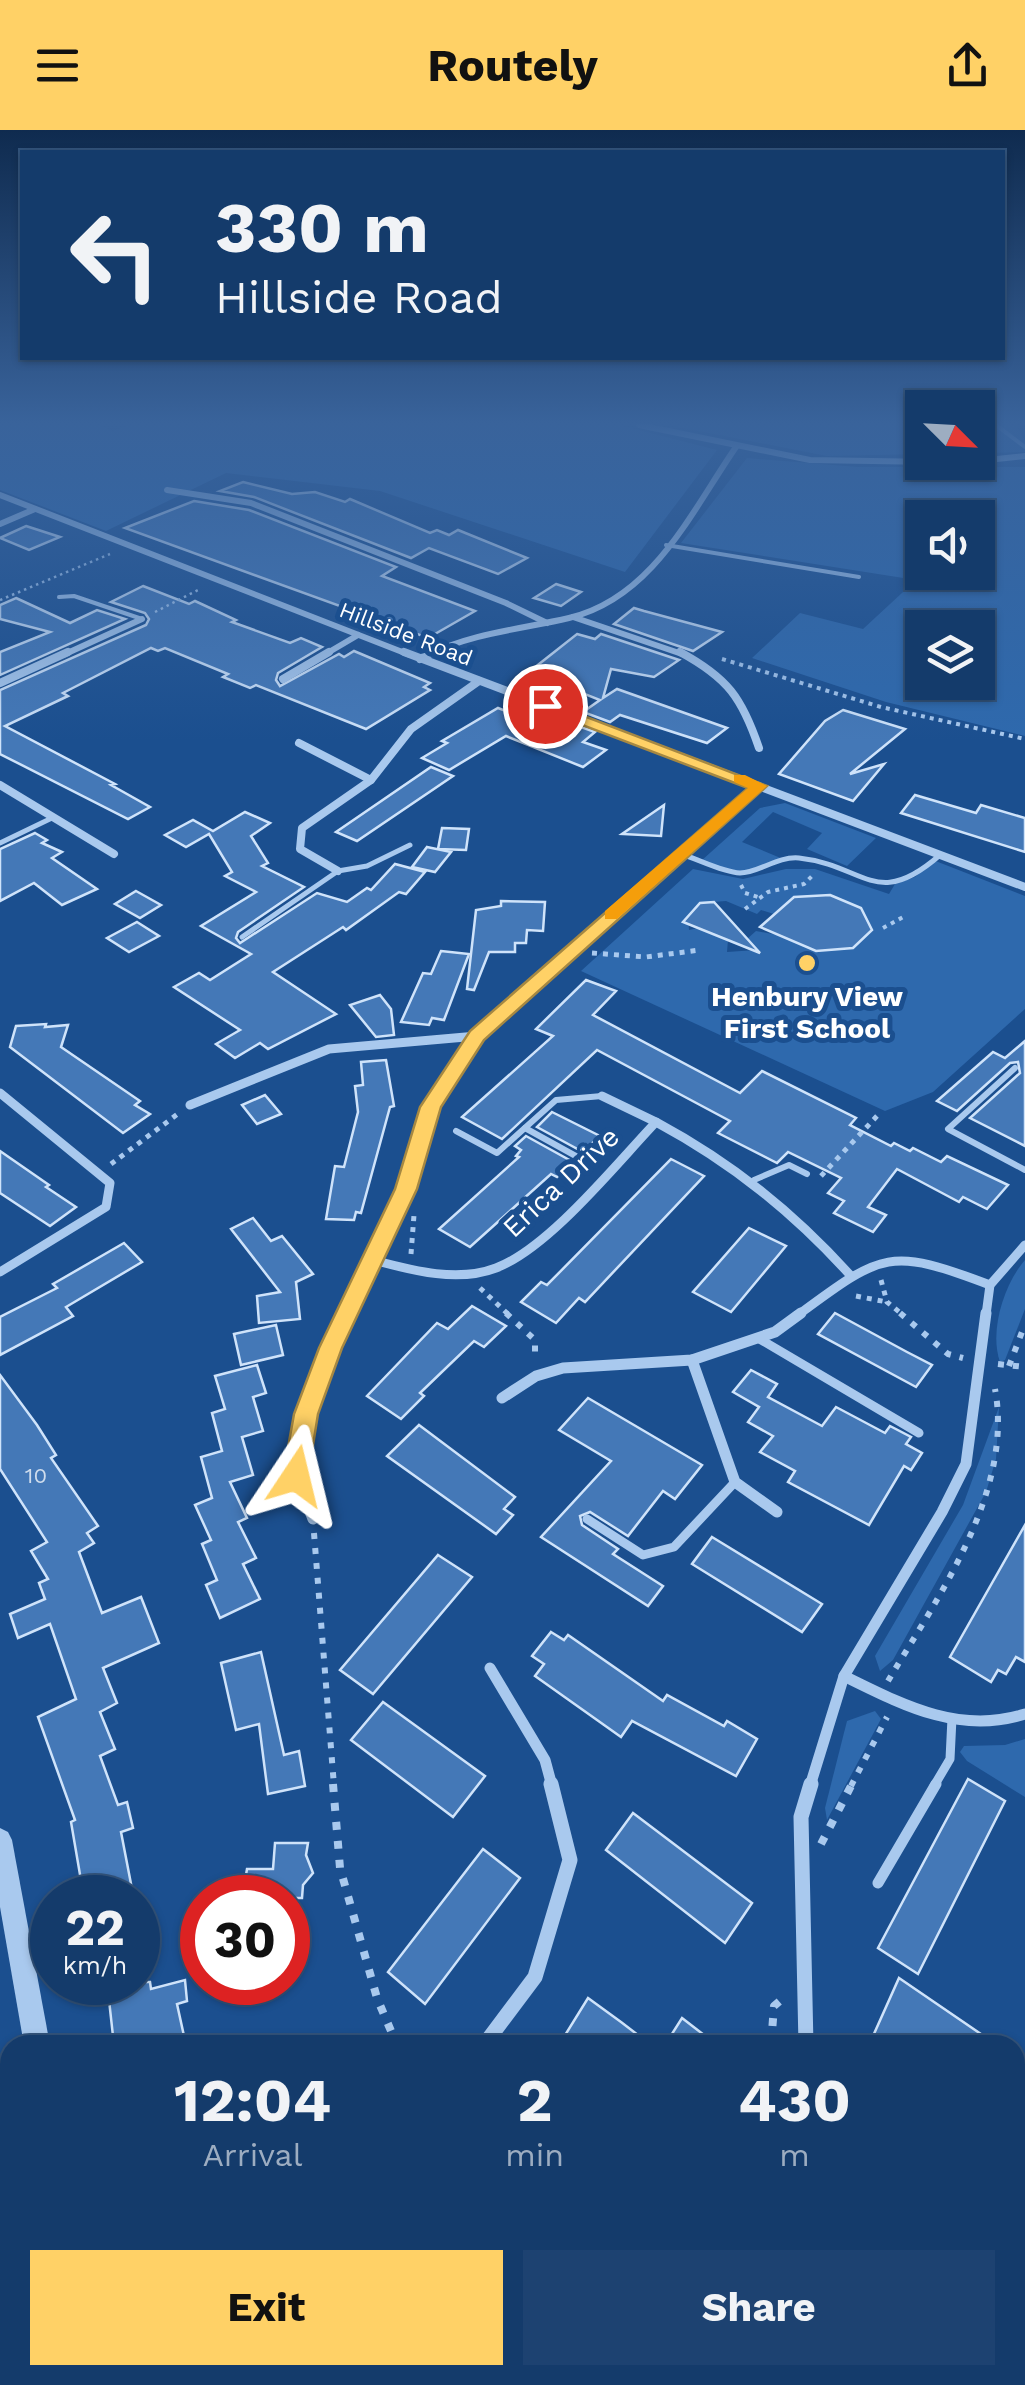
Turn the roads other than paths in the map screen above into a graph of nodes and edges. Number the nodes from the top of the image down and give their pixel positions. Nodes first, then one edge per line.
1 (91, 530) edge
2 (320, 530) edge
3 (676, 530) edge
4 (666, 544) junction
5 (860, 577) dead end
6 (59, 597) dead end
7 (572, 617) junction
8 (142, 619) joint
9 (547, 623) junction
10 (358, 635) junction
11 (420, 659) junction
12 (283, 678) dead end
13 (479, 681) junction
14 (0, 683) edge
15 (298, 743) dead end
16 (759, 748) dead end
17 (371, 780) junction
18 (0, 785) edge
19 (759, 786) junction
20 (54, 817) junction
21 (0, 843) edge
22 (410, 845) dead end
23 (114, 854) dead end
24 (681, 854) junction
25 (940, 855) junction
26 (338, 871) junction
27 (1025, 887) edge
28 (242, 937) dead end
29 (477, 1036) junction
30 (1016, 1068) dead end
31 (0, 1093) edge
32 (602, 1096) joint
33 (190, 1105) road end
34 (656, 1122) junction
35 (525, 1128) junction
36 (456, 1131) dead end
37 (583, 1160) dead end
38 (1025, 1170) edge
39 (807, 1174) dead end
40 (754, 1180) junction
41 (1025, 1244) edge
42 (374, 1260) junction
43 (0, 1272) edge
44 (851, 1276) junction
45 (990, 1285) junction
46 (758, 1338) junction
47 (692, 1360) junction
48 (502, 1398) dead end
49 (920, 1433) dead end
50 (736, 1482) junction
51 (777, 1512) dead end
52 (313, 1519) road end
53 (588, 1519) dead end
54 (490, 1668) dead end
55 (844, 1676) junction
56 (1025, 1714) edge
57 (952, 1718) junction
58 (0, 1840) edge
59 (878, 1883) dead end
60 (35, 2035) edge
61 (492, 2035) edge
62 (806, 2035) edge

1 - 10 street, Hillside Road
2 - 9 street
3 - 4 street
4 - 5 lane
4 - 7 street
6 - 8 lane
7 - 9 street
7 - 16 street
8 - 14 street
9 - 11 street
10 - 11 street, Hillside Road
10 - 12 street
11 - 13 street, Hillside Road
13 - 17 street
13 - 19 street, Hillside Road
15 - 17 street
17 - 26 street
18 - 20 street
19 - 24 street
19 - 25 street, Hillside Road
20 - 21 lane
20 - 23 street
22 - 26 lane
24 - 25 lane
24 - 29 street
25 - 27 street, Hillside Road
26 - 28 lane
29 - 33 street
29 - 42 street
30 - 38 lane
31 - 43 street
32 - 34 street, Erica Drive
32 - 35 lane
34 - 40 street, Erica Drive
34 - 42 street, Erica Drive
35 - 36 lane
35 - 37 lane
39 - 40 lane
40 - 44 street, Erica Drive
41 - 45 street
42 - 52 street
44 - 45 street
44 - 46 street
45 - 55 street
46 - 47 street
46 - 49 lane
47 - 48 street
47 - 50 street
50 - 51 street
50 - 53 lane
54 - 61 street
55 - 57 street
55 - 62 street
56 - 57 street
57 - 59 lane
58 - 60 street

